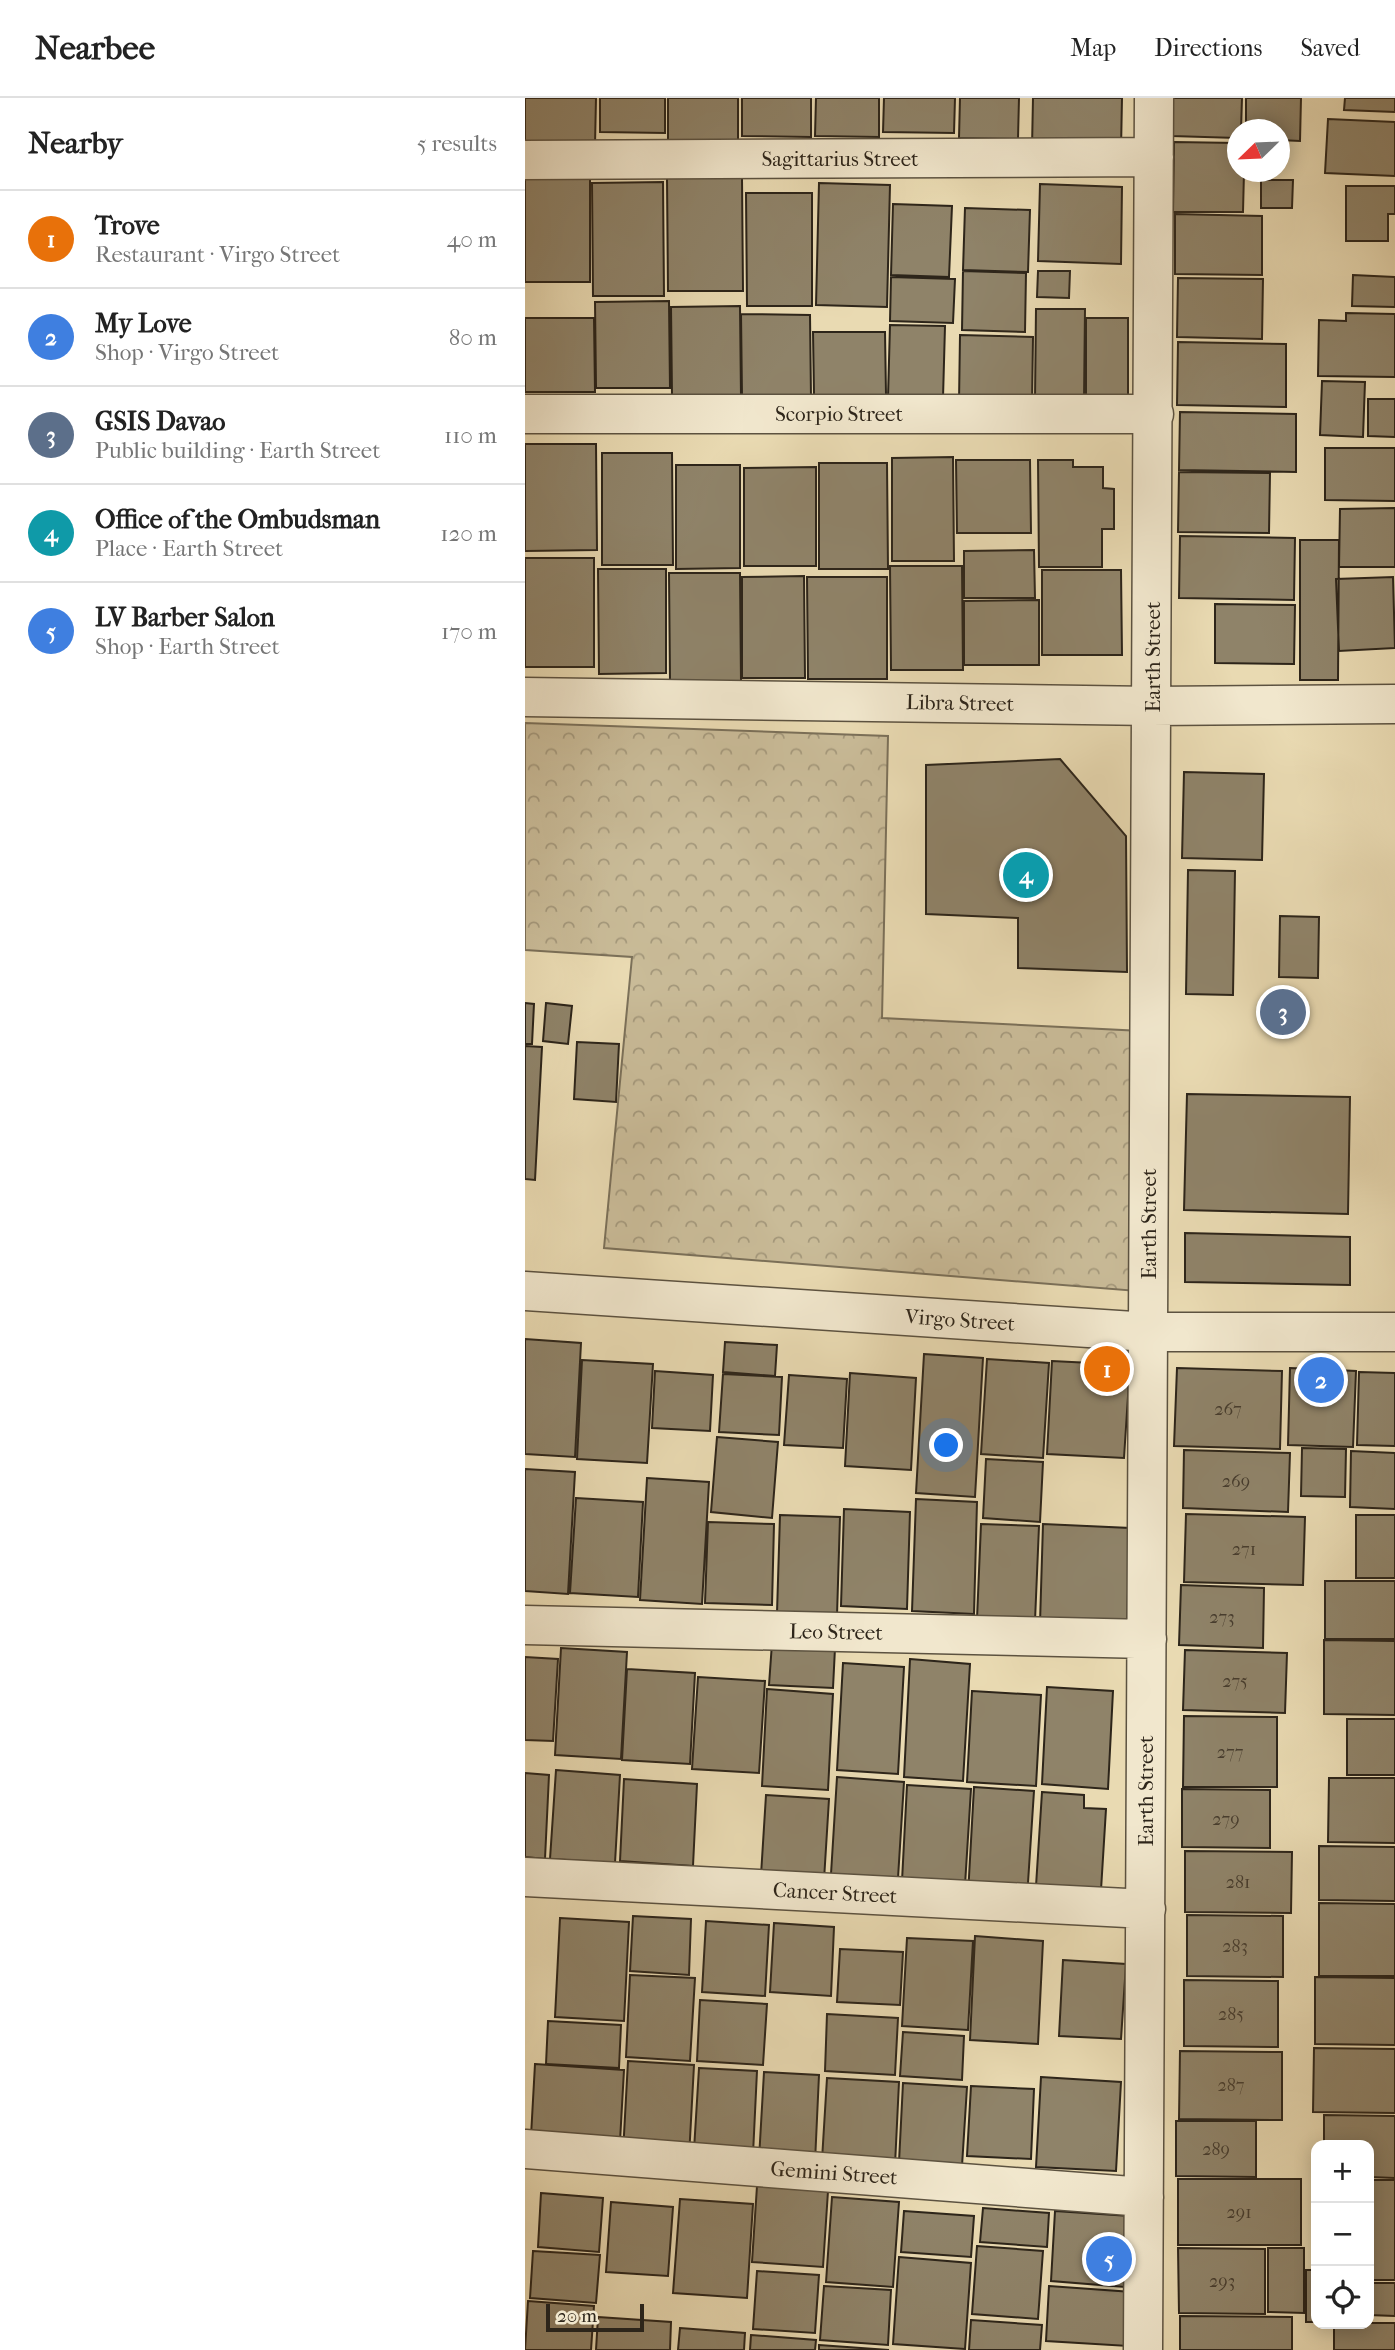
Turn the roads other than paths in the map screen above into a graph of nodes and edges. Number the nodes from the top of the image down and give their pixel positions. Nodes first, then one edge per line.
1 (1154, 98) edge
2 (1154, 157) junction
3 (525, 160) edge
4 (525, 414) edge
5 (1154, 414) junction
6 (525, 697) edge
7 (1395, 704) edge
8 (1152, 706) junction
9 (525, 1291) edge
10 (1149, 1332) junction
11 (1395, 1332) edge
12 (525, 1625) edge
13 (1147, 1639) junction
14 (525, 1877) edge
15 (1146, 1909) junction
16 (525, 2148) edge
17 (1144, 2197) junction
18 (1143, 2350) edge

1 - 2 street, Earth Street
2 - 3 street, Sagittarius Street
2 - 5 street, Earth Street
4 - 5 street, Scorpio Street
5 - 8 street, Earth Street
6 - 8 street, Libra Street
7 - 8 street, Libra Street
8 - 10 street, Earth Street
9 - 10 street, Virgo Street
10 - 11 street, Virgo Street
10 - 13 street, Earth Street
12 - 13 street, Leo Street
13 - 15 street, Earth Street
14 - 15 street, Cancer Street
15 - 17 street, Earth Street
16 - 17 street, Gemini Street
17 - 18 street, Earth Street

